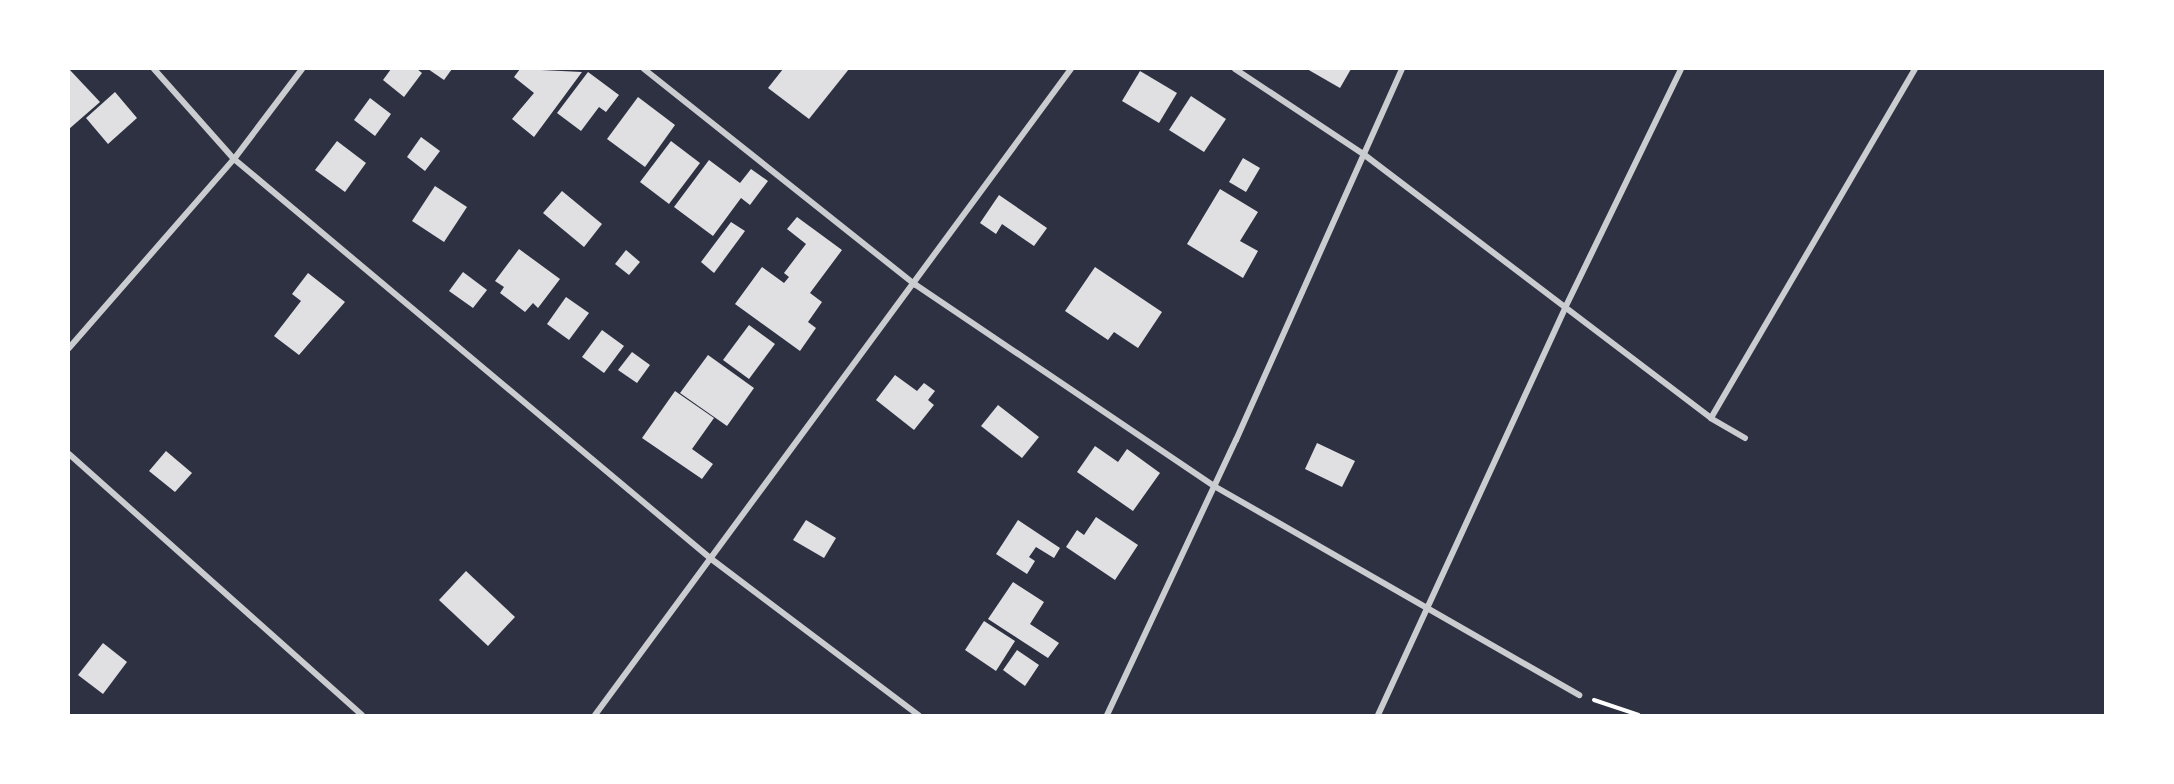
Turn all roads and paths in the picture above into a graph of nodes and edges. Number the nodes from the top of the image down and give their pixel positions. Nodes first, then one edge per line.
1 (154, 69) edge
2 (302, 69) edge
3 (644, 69) edge
4 (1071, 69) edge
5 (1235, 69) edge
6 (1402, 69) edge
7 (1681, 69) edge
8 (1915, 69) edge
9 (1362, 153) junction
10 (234, 159) junction
11 (916, 285) junction
12 (1565, 308) junction
13 (69, 348) edge
14 (1711, 418) junction
15 (1745, 438) dead end
16 (69, 454) edge
17 (1214, 486) junction
18 (710, 558) junction
19 (1426, 610) junction
20 (1579, 695) joint
21 (362, 715) edge
22 (595, 715) edge
23 (918, 715) edge
24 (1107, 715) edge
25 (1378, 715) edge
26 (1639, 715) edge

1 - 10 street
2 - 10 street
3 - 11 street
4 - 11 street
5 - 9 street
6 - 9 street
7 - 12 street
8 - 14 street
9 - 12 street
9 - 17 street
10 - 13 street
10 - 18 street
11 - 17 street
11 - 18 street
12 - 14 street
12 - 19 street
14 - 15 street
16 - 21 street
17 - 19 street
17 - 24 street
18 - 22 street
18 - 23 street
19 - 20 street
19 - 25 street
20 - 26 path

